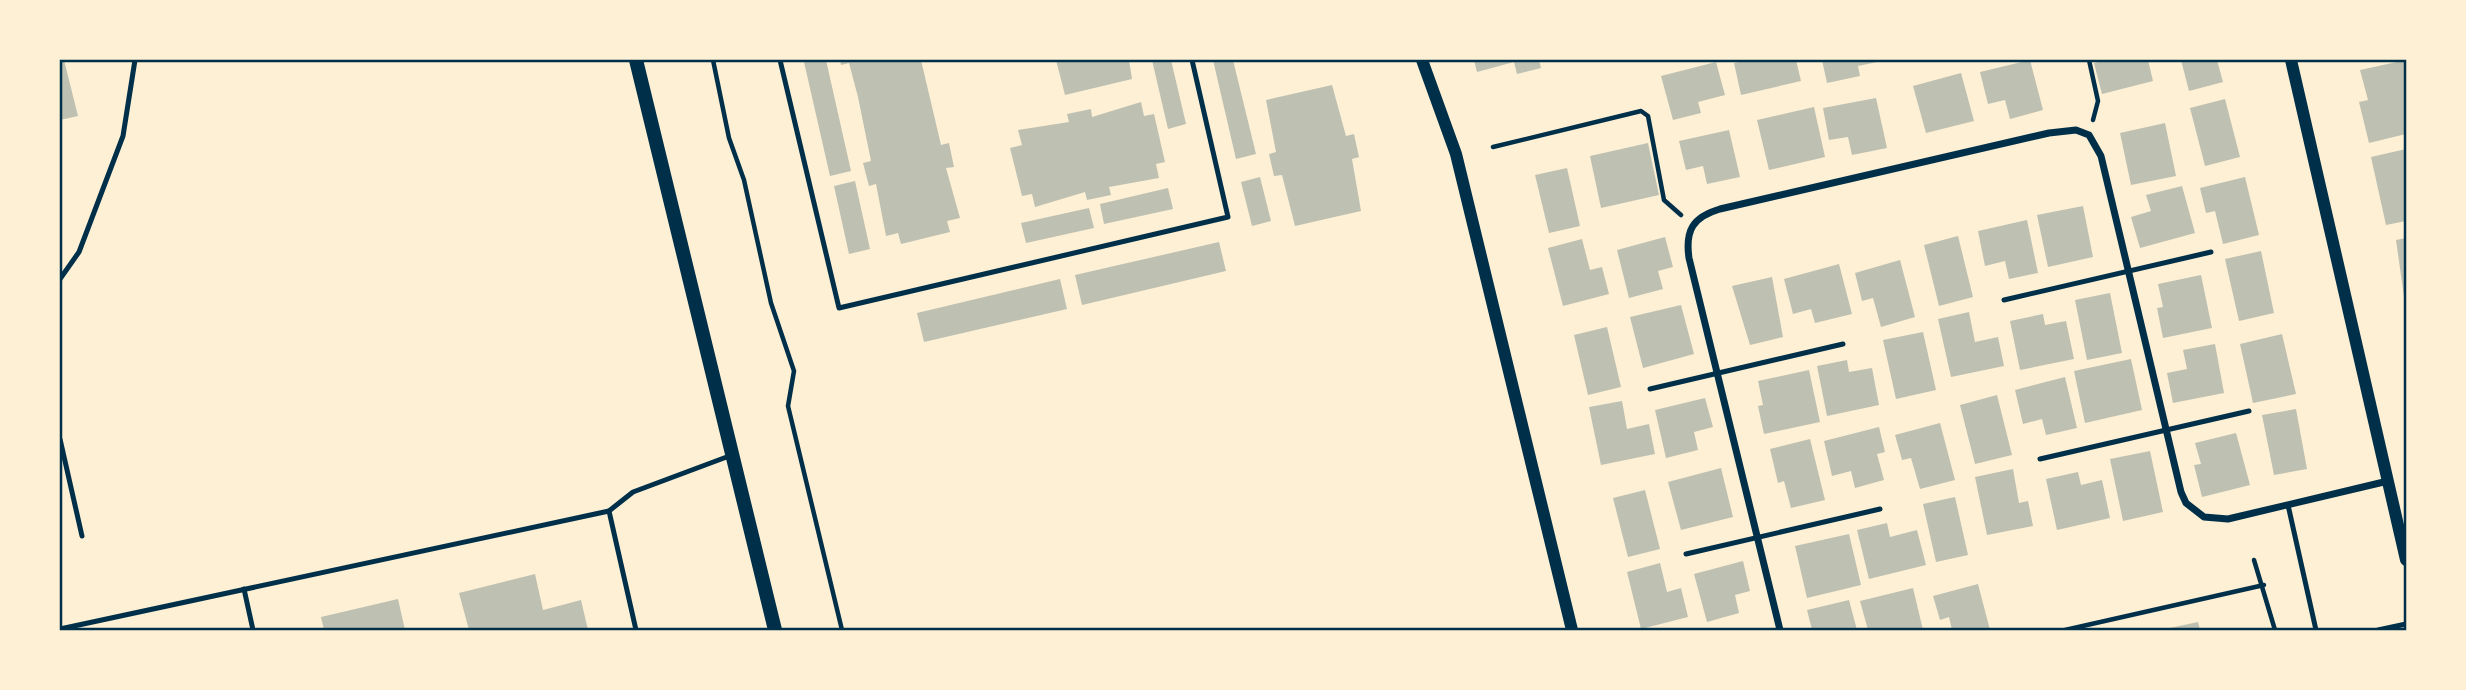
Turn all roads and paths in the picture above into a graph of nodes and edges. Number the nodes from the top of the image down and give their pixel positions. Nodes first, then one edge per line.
1 (135, 60) edge
2 (636, 60) edge
3 (713, 60) edge
4 (780, 60) edge
5 (1192, 60) edge
6 (1422, 60) edge
7 (2089, 60) edge
8 (2291, 60) edge
9 (2098, 101) dead end
10 (1493, 147) dead end
11 (1692, 225) junction
12 (2211, 252) dead end
13 (2129, 272) junction
14 (60, 279) edge
15 (2004, 300) dead end
16 (1843, 344) dead end
17 (1717, 373) junction
18 (1650, 389) dead end
19 (2249, 411) dead end
20 (2165, 430) junction
21 (60, 439) edge
22 (732, 455) junction
23 (2040, 459) dead end
24 (2388, 481) junction
25 (2288, 505) junction
26 (1880, 509) dead end
27 (609, 511) junction
28 (82, 536) dead end
29 (1757, 537) junction
30 (1686, 554) dead end
31 (2254, 560) dead end
32 (2406, 560) edge
33 (2264, 584) junction
34 (244, 589) junction
35 (2406, 624) edge
36 (60, 629) edge
37 (253, 631) edge
38 (636, 631) edge
39 (775, 631) edge
40 (842, 631) edge
41 (1572, 631) edge
42 (1780, 631) edge
43 (2065, 631) edge
44 (2275, 631) edge
45 (2316, 631) edge
46 (2378, 631) edge

1 - 14 lane
2 - 22 main road
3 - 40 path
4 - 5 lane
6 - 41 street
7 - 9 path
8 - 24 street
10 - 11 path
11 - 13 street
11 - 17 street
12 - 13 lane
13 - 15 lane
13 - 20 street
16 - 17 lane
17 - 18 lane
17 - 29 street
19 - 20 lane
20 - 23 lane
20 - 25 street
21 - 28 lane
22 - 27 lane
22 - 39 main road
24 - 25 street
24 - 32 street
25 - 45 lane
26 - 29 lane
27 - 34 lane
27 - 38 lane
29 - 30 lane
29 - 42 street
31 - 33 path
33 - 43 path
33 - 44 path
34 - 36 lane
34 - 37 lane
35 - 46 lane

